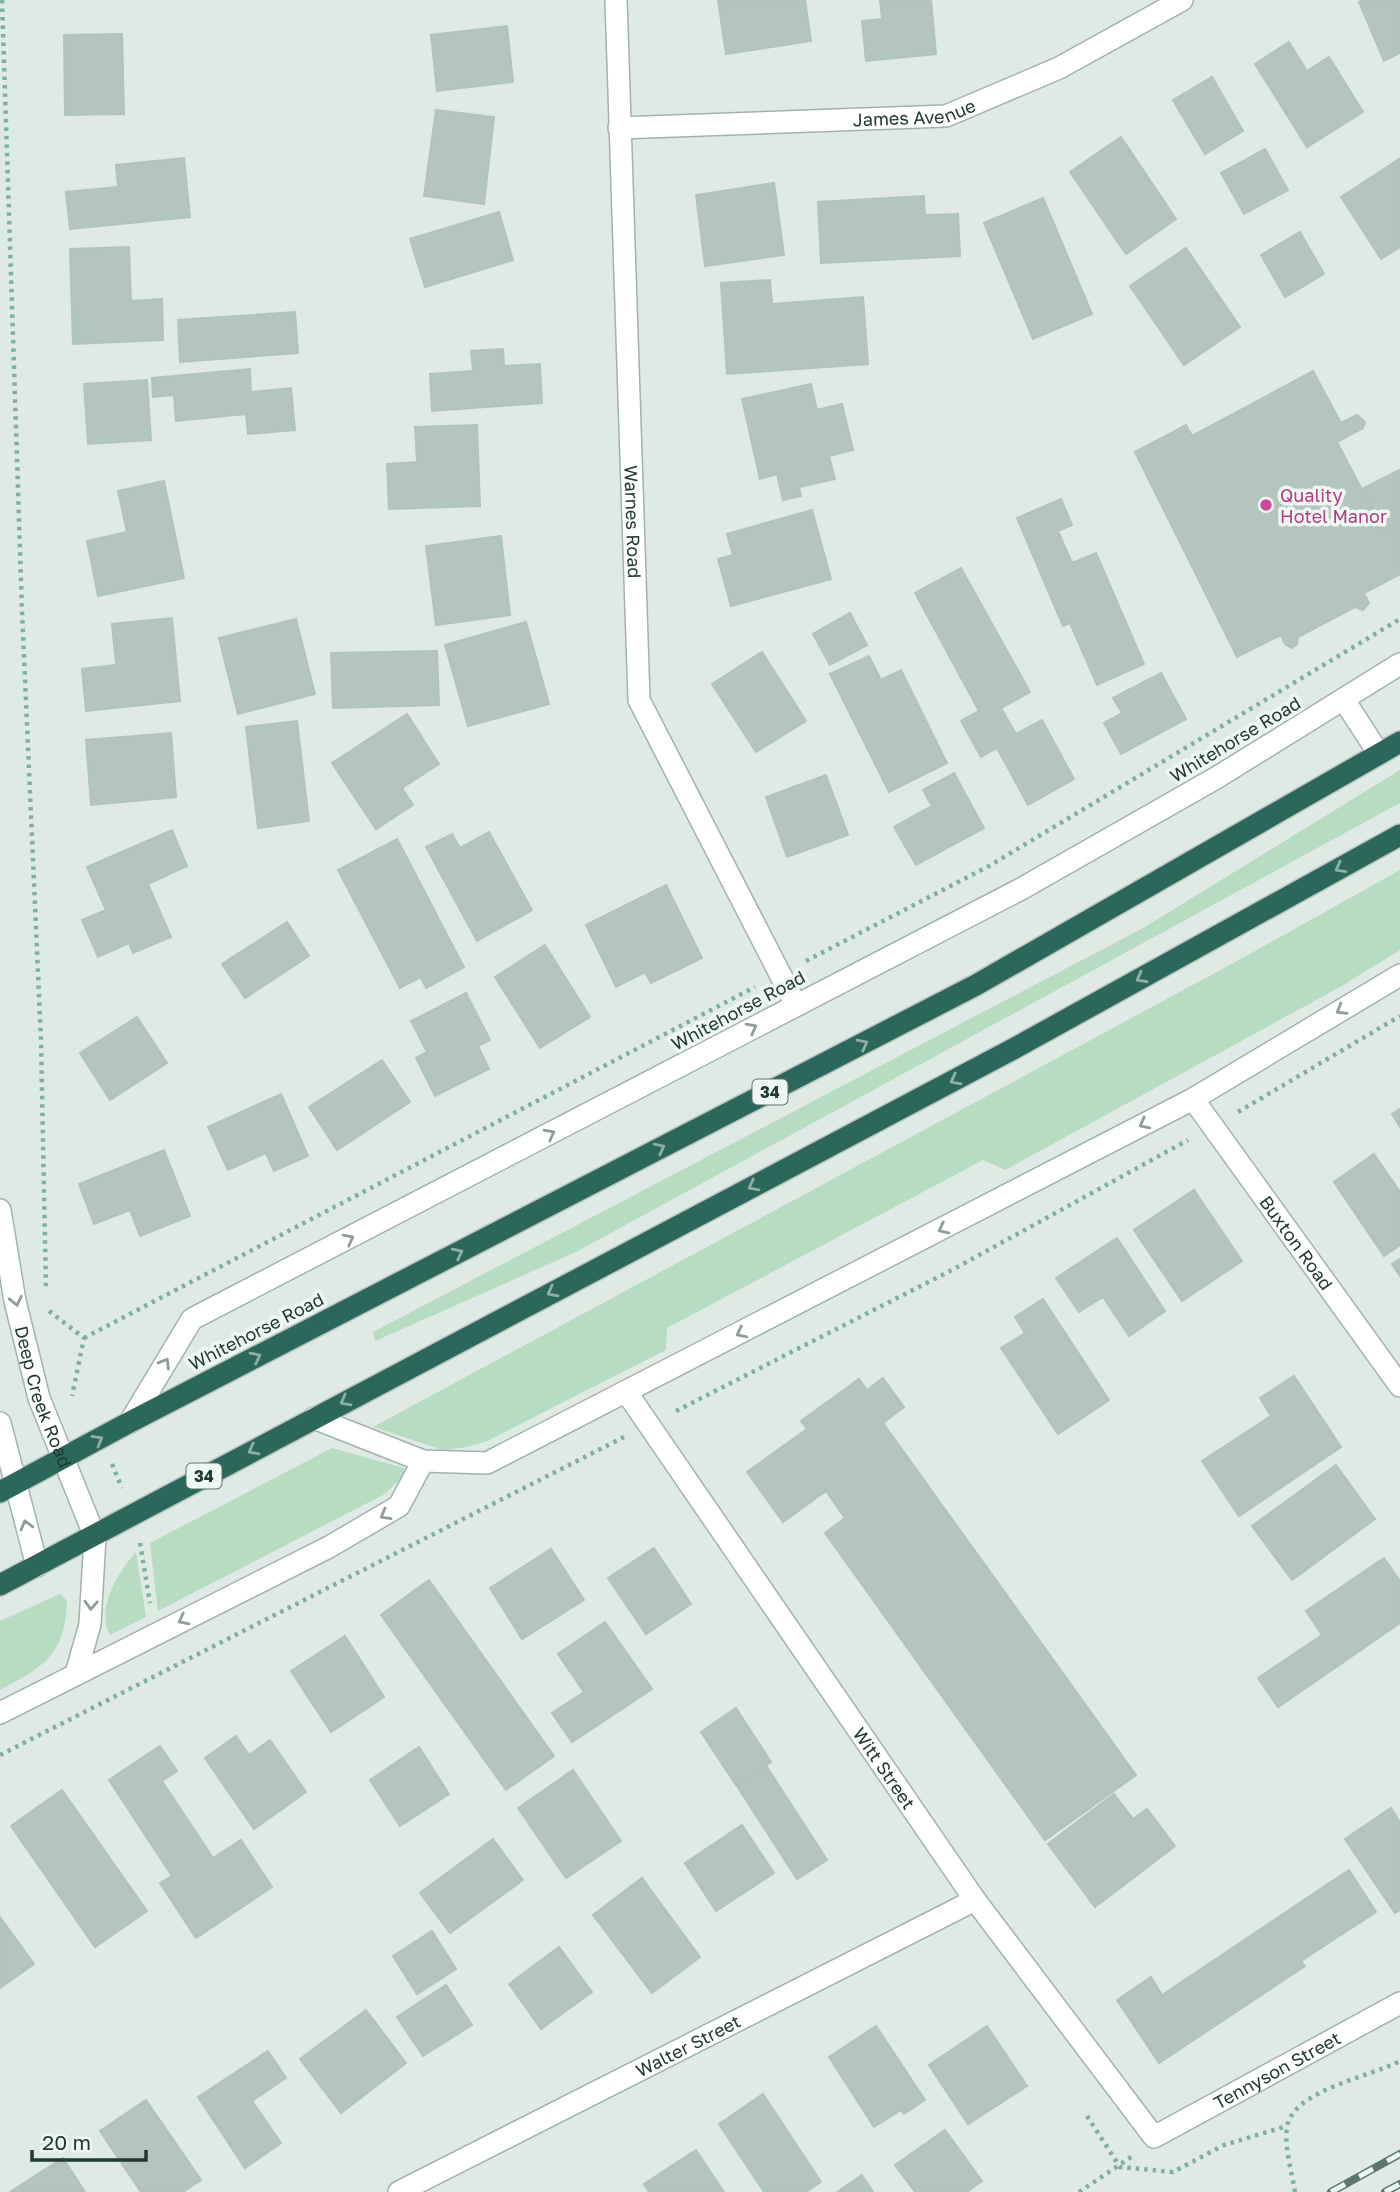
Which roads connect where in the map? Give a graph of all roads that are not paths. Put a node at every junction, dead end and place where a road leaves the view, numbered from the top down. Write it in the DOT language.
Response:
graph roads {
  1 [pos="616,0"];
  2 [pos="1182,0"];
  3 [pos="619,128"];
  4 [pos="1400,664"];
  5 [pos="1344,700"];
  6 [pos="1400,742"];
  7 [pos="1379,754"];
  8 [pos="1400,835"];
  9 [pos="1400,975"];
  10 [pos="796,1005"];
  11 [pos="1193,1099"];
  12 [pos="0,1210"];
  13 [pos="1400,1386"];
  14 [pos="626,1393"];
  15 [pos="314,1418"];
  16 [pos="130,1422"];
  17 [pos="0,1423"];
  18 [pos="66,1458"];
  19 [pos="423,1461"];
  20 [pos="8,1488"];
  21 [pos="95,1537"];
  22 [pos="37,1566"];
  23 [pos="0,1585"];
  24 [pos="76,1674"];
  25 [pos="0,1713"];
  26 [pos="975,1900"];
  27 [pos="1400,2003"];
  28 [pos="1154,2137"];
  29 [pos="399,2192"];
  1 -- 3 [label="street, Warnes Road"];
  2 -- 3 [label="street, James Avenue"];
  3 -- 10 [label="street, Warnes Road"];
  4 -- 5 [label="street, Whitehorse Road"];
  5 -- 7 [label="street"];
  5 -- 10 [label="street, Whitehorse Road"];
  6 -- 7 [label="highway, Whitehorse Road / 34"];
  16 -- 7 [label="highway, Whitehorse Road / 34, one-way"];
  8 -- 15 [label="highway, 34, one-way"];
  9 -- 11 [label="street, one-way"];
  16 -- 10 [label="street, Whitehorse Road, one-way"];
  11 -- 13 [label="street, Buxton Road"];
  11 -- 14 [label="street, one-way"];
  12 -- 18 [label="street, Deep Creek Road, one-way"];
  14 -- 19 [label="street"];
  14 -- 26 [label="street, Witt Street"];
  15 -- 19 [label="street"];
  15 -- 21 [label="highway, 34, one-way"];
  18 -- 16 [label="highway, Whitehorse Road / 34, one-way"];
  17 -- 20 [label="street"];
  18 -- 20 [label="highway, Whitehorse Road / 34"];
  18 -- 21 [label="street, Deep Creek Road"];
  19 -- 24 [label="street, one-way"];
  22 -- 20 [label="street, one-way"];
  21 -- 22 [label="highway, 34"];
  21 -- 24 [label="street, one-way"];
  22 -- 23 [label="highway, 34"];
  24 -- 25 [label="street"];
  26 -- 28 [label="street, Witt Street"];
  26 -- 29 [label="street, Walter Street"];
  27 -- 28 [label="street, Tennyson Street"];
}
